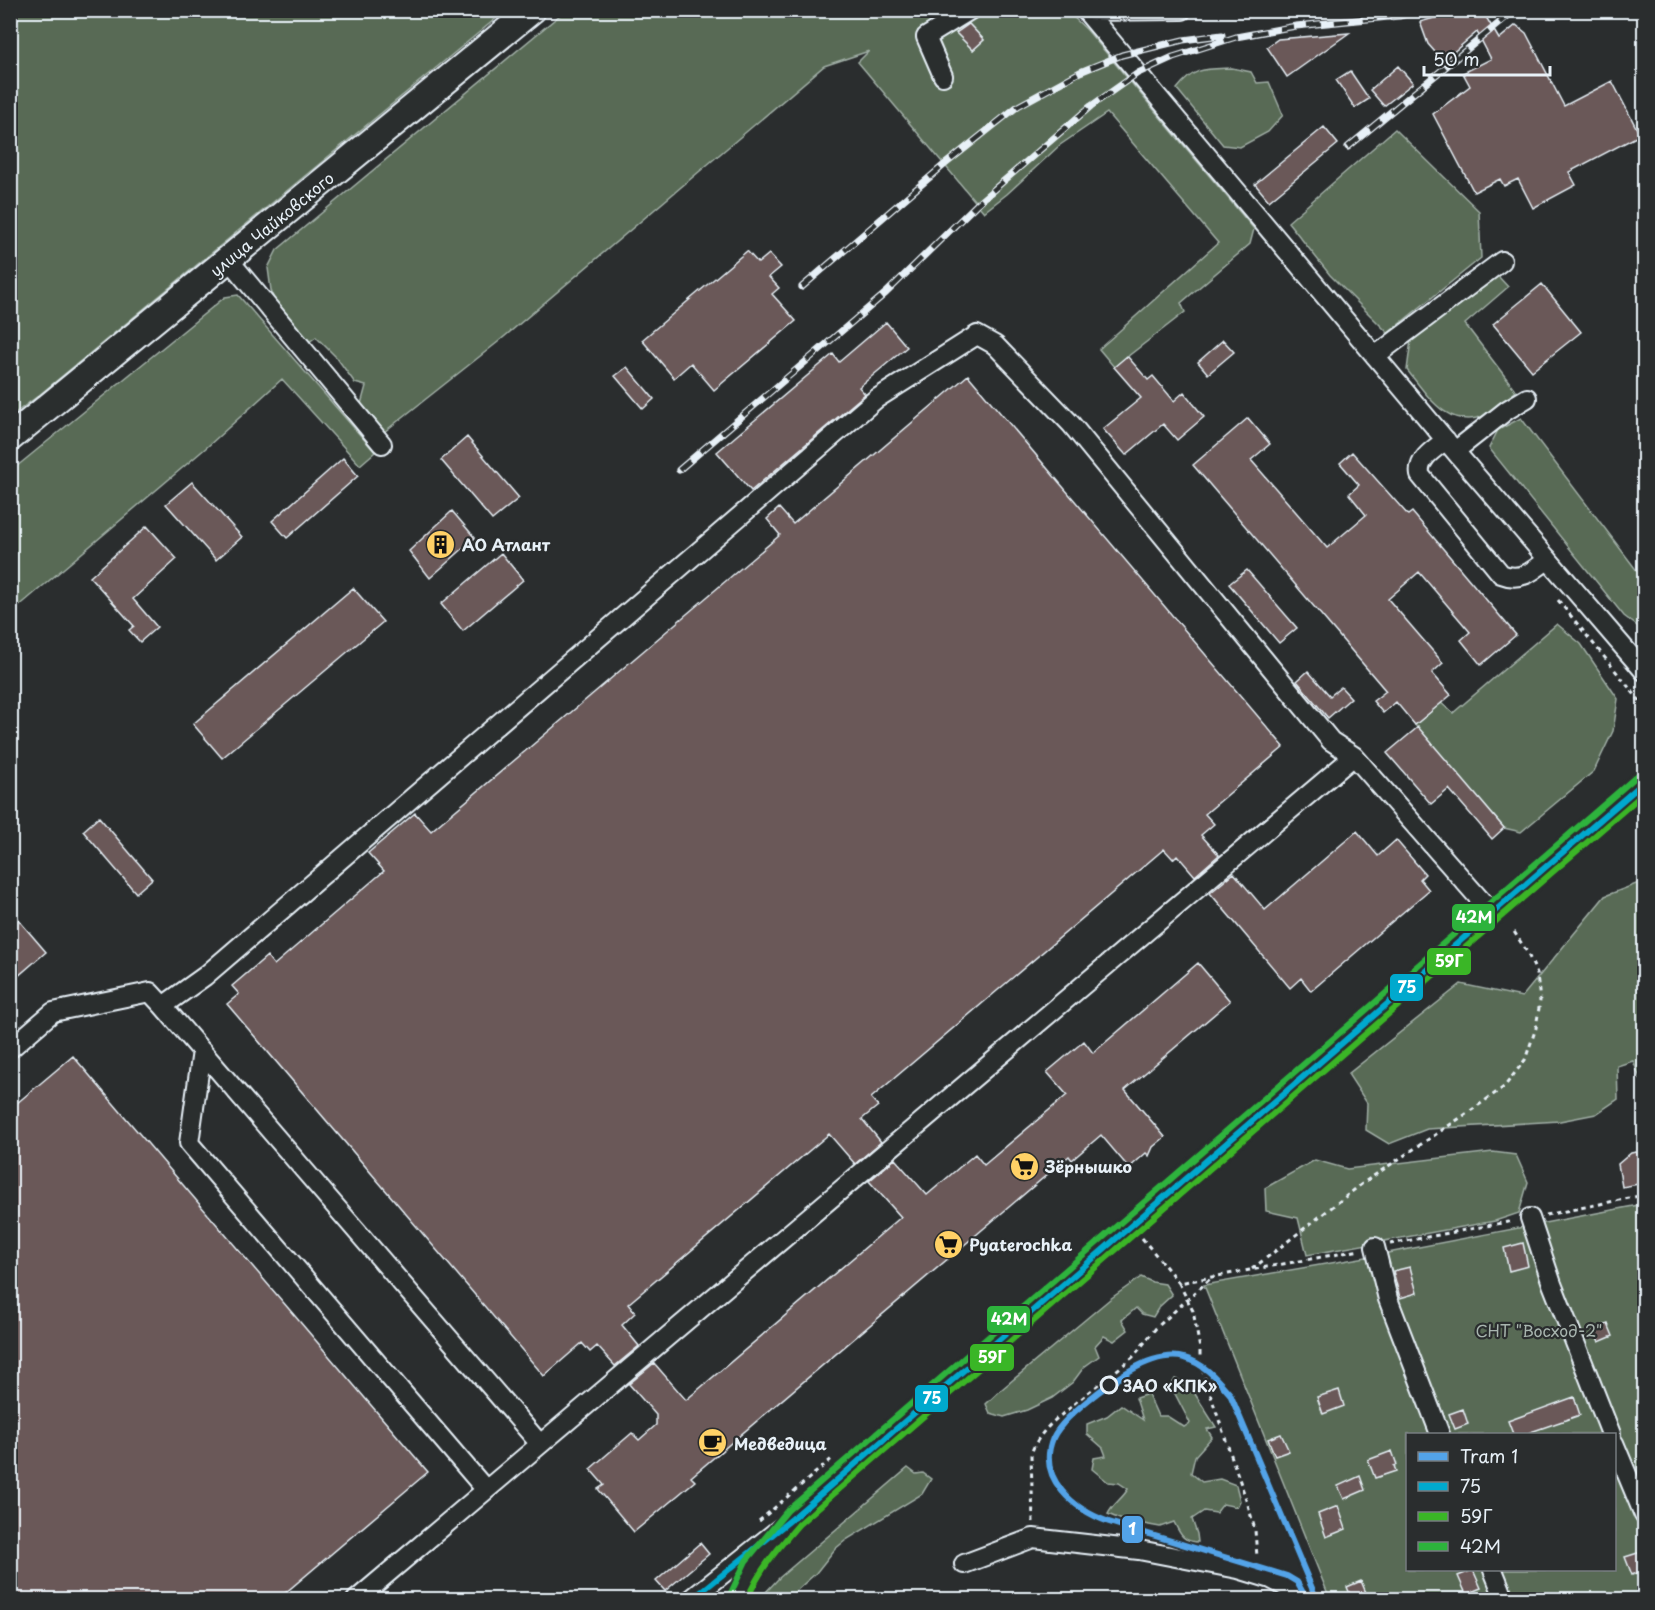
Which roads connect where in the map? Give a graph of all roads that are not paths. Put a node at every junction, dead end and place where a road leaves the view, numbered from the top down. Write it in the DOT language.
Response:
graph roads {
  1 [pos="532,10"];
  2 [pos="970,10"];
  3 [pos="1182,10"];
  4 [pos="1085,11"];
  5 [pos="943,76"];
  6 [pos="229,260"];
  7 [pos="1502,261"];
  8 [pos="1375,356"];
  9 [pos="1527,398"];
  10 [pos="12,436"];
  11 [pos="382,444"];
  12 [pos="1450,445"];
  13 [pos="1548,559"];
  14 [pos="1644,668"];
  15 [pos="1354,756"];
  16 [pos="1644,782"];
  17 [pos="1492,913"];
  18 [pos="163,1006"];
  19 [pos="10,1049"];
  20 [pos="202,1051"];
  21 [pos="1530,1218"];
  22 [pos="1375,1247"];
  23 [pos="1440,1433"];
  24 [pos="1611,1433"];
  25 [pos="540,1444"];
  26 [pos="1616,1448"];
  27 [pos="486,1490"];
  28 [pos="1644,1515"];
  29 [pos="793,1518"];
  30 [pos="964,1564"];
  31 [pos="1494,1571"];
  32 [pos="356,1599"];
  33 [pos="690,1599"];
  34 [pos="736,1599"];
  35 [pos="1296,1599"];
  36 [pos="1505,1599"];
  1 -- 6 [label="highway, улица Чайковского"];
  2 -- 5 [label="street"];
  3 -- 4 [label="street"];
  4 -- 8 [label="street"];
  6 -- 10 [label="highway, улица Чайковского"];
  6 -- 11 [label="street"];
  7 -- 8 [label="street"];
  8 -- 12 [label="street"];
  9 -- 12 [label="street"];
  12 -- 13 [label="street"];
  12 -- 13 [label="street"];
  13 -- 14 [label="street"];
  15 -- 17 [label="street"];
  15 -- 18 [label="street"];
  15 -- 25 [label="street"];
  16 -- 17 [label="street"];
  17 -- 29 [label="street"];
  18 -- 19 [label="street"];
  18 -- 20 [label="street"];
  20 -- 25 [label="street"];
  20 -- 27 [label="street"];
  21 -- 24 [label="street"];
  22 -- 23 [label="street"];
  25 -- 27 [label="street"];
  26 -- 28 [label="street"];
  27 -- 32 [label="street"];
  29 -- 33 [label="street"];
  29 -- 34 [label="street"];
  30 -- 35 [label="street"];
  31 -- 36 [label="street"];
}
